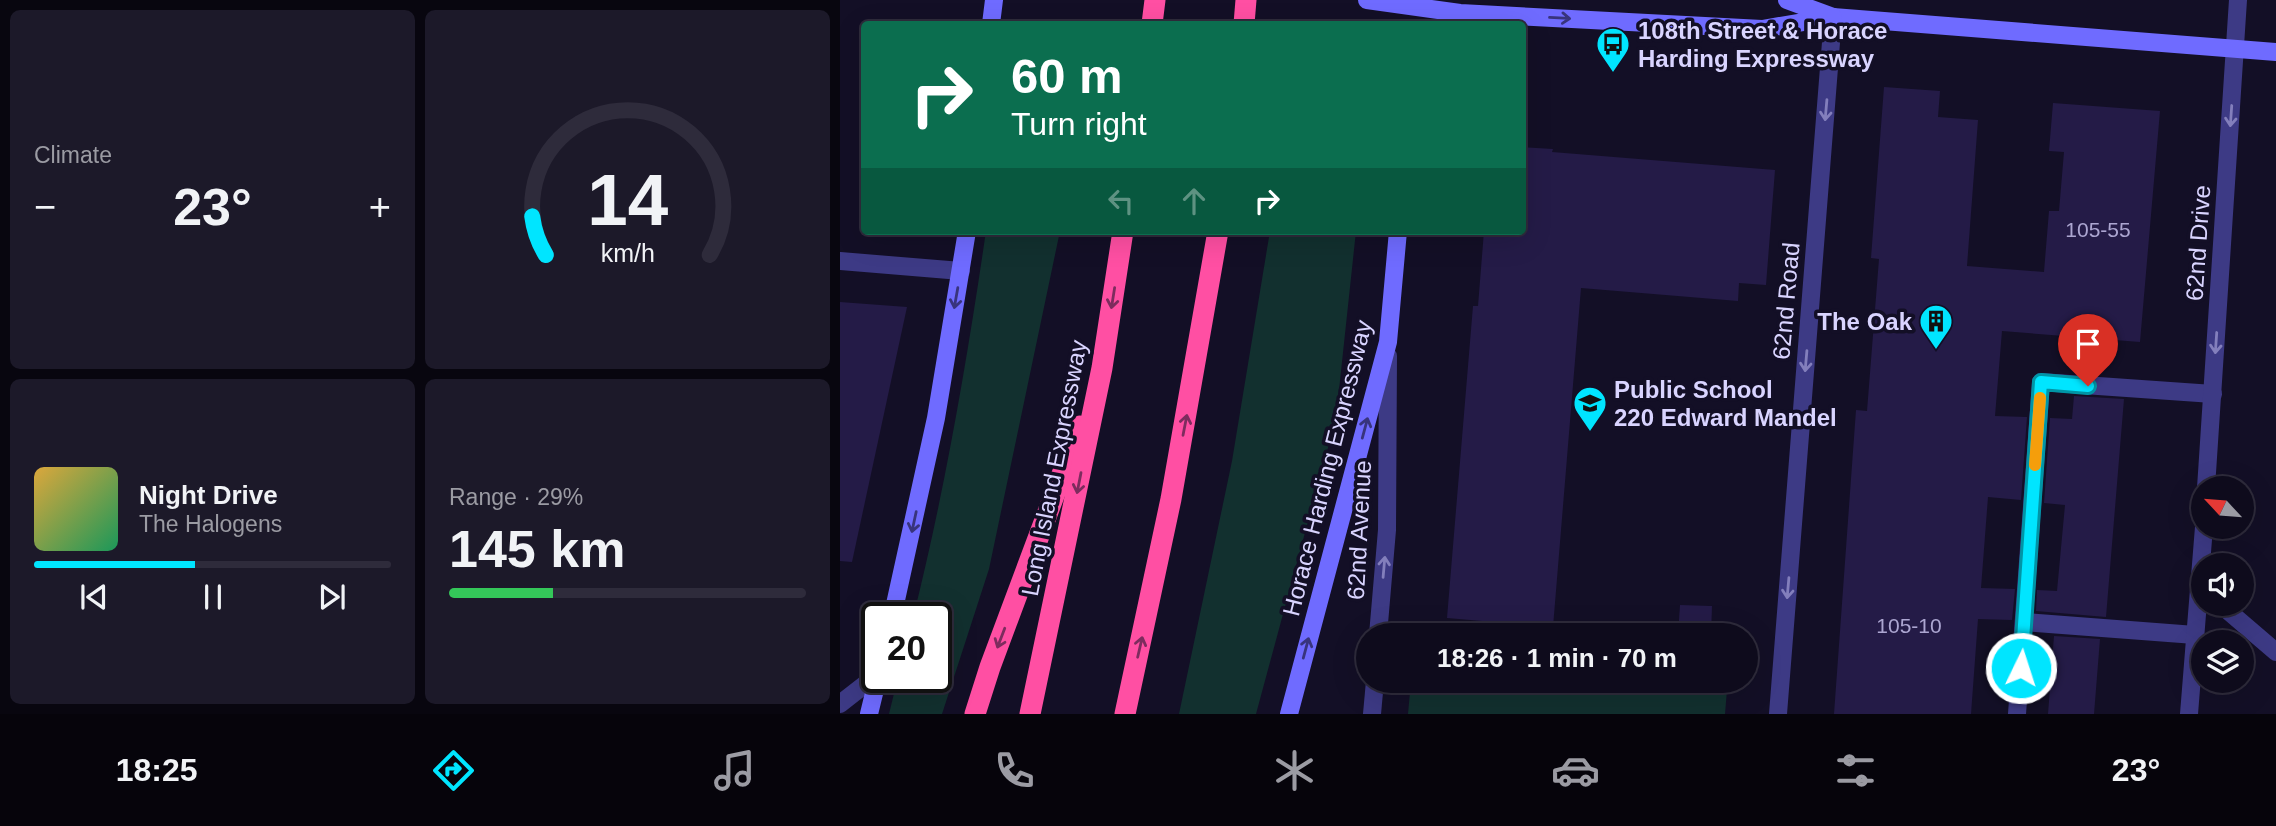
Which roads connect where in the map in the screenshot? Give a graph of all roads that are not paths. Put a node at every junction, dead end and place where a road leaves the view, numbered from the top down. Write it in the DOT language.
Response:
graph roads {
  1 [pos="994,0"];
  2 [pos="1156,0"];
  3 [pos="1246,0"];
  4 [pos="1367,0"];
  5 [pos="1787,0"];
  6 [pos="2238,0"];
  7 [pos="1418,11"];
  8 [pos="1833,17"];
  9 [pos="991,21"];
  10 [pos="1152,21"];
  11 [pos="1244,21"];
  12 [pos="2235,48"];
  13 [pos="2276,52"];
  14 [pos="966,235"];
  15 [pos="1122,235"];
  16 [pos="1217,235"];
  17 [pos="1398,235"];
  18 [pos="840,261"];
  19 [pos="961,271"];
  20 [pos="1388,342"];
  21 [pos="1102,368"];
  22 [pos="2213,394"];
  23 [pos="2207,476"];
  24 [pos="896,602"];
  25 [pos="2234,616"];
  26 [pos="2024,622"];
  27 [pos="1379,623"];
  28 [pos="2191,635"];
  29 [pos="2276,652"];
  30 [pos="861,689"];
  31 [pos="2191,691"];
  32 [pos="874,693"];
  33 [pos="1373,693"];
  34 [pos="840,704"];
  35 [pos="869,714"];
  36 [pos="975,714"];
  37 [pos="1030,714"];
  38 [pos="1125,714"];
  39 [pos="1289,714"];
  40 [pos="1372,714"];
  41 [pos="1778,714"];
  42 [pos="2017,714"];
  43 [pos="2189,714"];
  1 -- 9 [label="main road"];
  2 -- 10 [label="highway"];
  3 -- 11 [label="highway"];
  4 -- 7 [label="main road"];
  5 -- 8 [label="main road"];
  6 -- 12 [label="street, 62nd Drive"];
  7 -- 8 [label="main road, one-way"];
  8 -- 12 [label="main road"];
  8 -- 41 [label="street, 62nd Road, one-way"];
  12 -- 13 [label="main road"];
  12 -- 22 [label="street, 62nd Drive, one-way"];
  14 -- 19 [label="main road"];
  15 -- 21 [label="highway, Long Island Expressway, one-way"];
  38 -- 16 [label="highway, one-way"];
  17 -- 20 [label="main road, Horace Harding Expressway"];
  18 -- 19 [label="street"];
  19 -- 24 [label="main road, one-way"];
  27 -- 20 [label="street, 62nd Avenue, one-way"];
  39 -- 20 [label="main road, Horace Harding Expressway, one-way"];
  21 -- 36 [label="highway, one-way"];
  21 -- 37 [label="highway, Long Island Expressway, one-way"];
  22 -- 23 [label="street, 62nd Drive"];
  22 -- 26 [label="street"];
  25 -- 29 [label="street"];
  26 -- 28 [label="street"];
  26 -- 42 [label="street"];
  30 -- 34 [label="street"];
  31 -- 43 [label="street"];
  32 -- 35 [label="main road"];
  33 -- 40 [label="street"];
}
